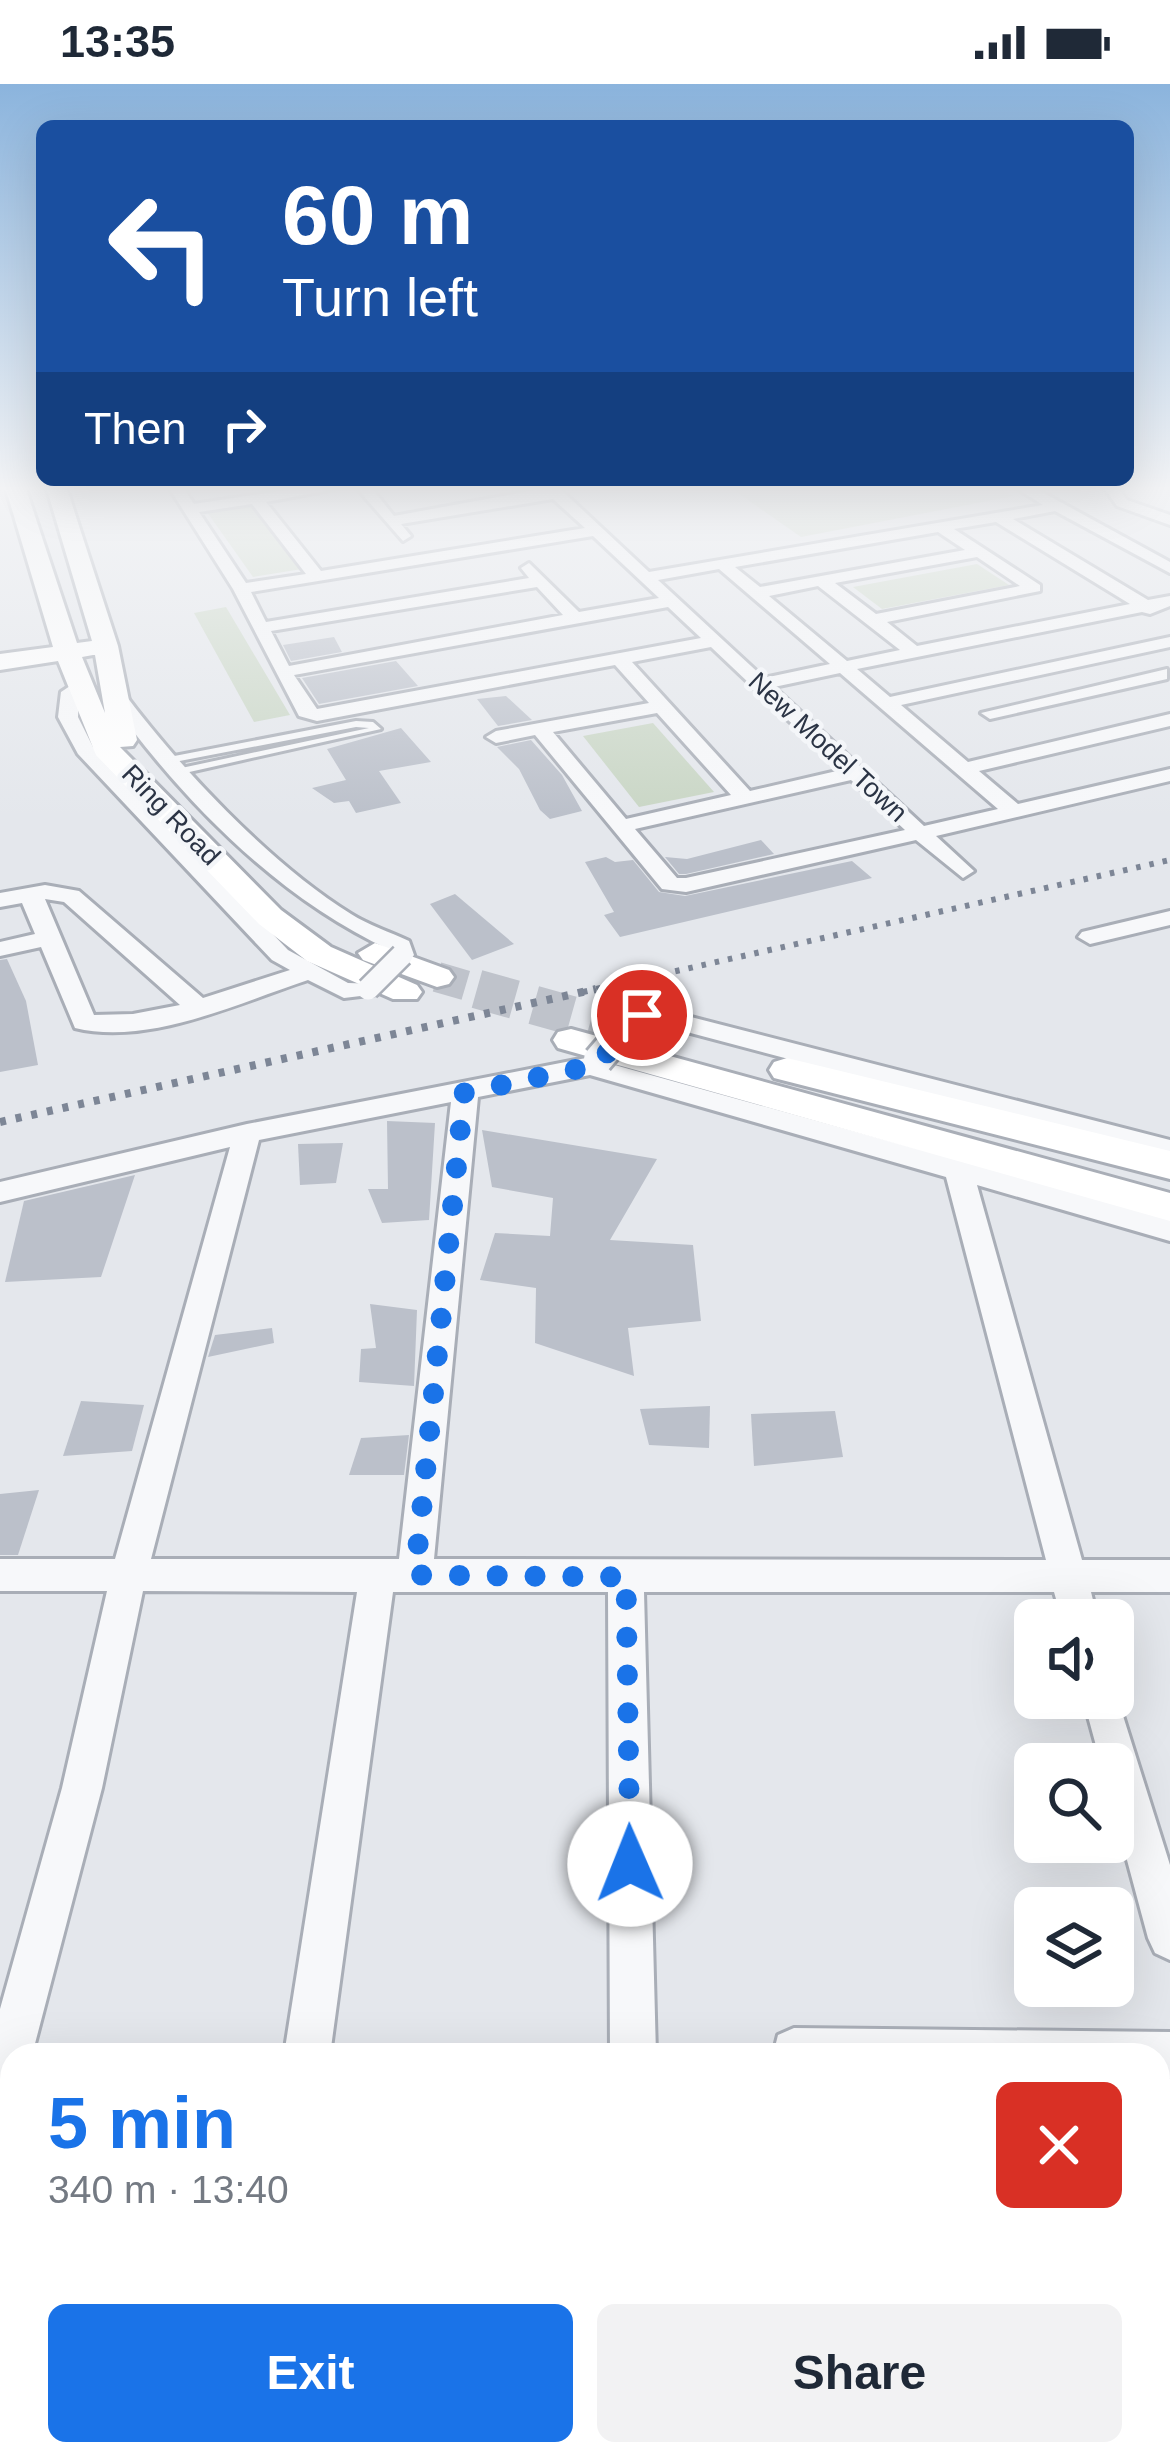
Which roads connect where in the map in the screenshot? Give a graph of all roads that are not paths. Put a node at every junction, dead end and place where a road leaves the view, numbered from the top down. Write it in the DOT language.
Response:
graph roads {
  1 [pos="50,597"];
  2 [pos="91,597"];
  3 [pos="245,597"];
  4 [pos="445,597"];
  5 [pos="556,597"];
  6 [pos="669,597"];
  7 [pos="761,597"];
  8 [pos="842,597"];
  9 [pos="988,597"];
  10 [pos="1130,597"];
  11 [pos="673,601"];
  12 [pos="1170,601"];
  13 [pos="53,605"];
  14 [pos="1145,606"];
  15 [pos="575,618"];
  16 [pos="873,620"];
  17 [pos="1170,622"];
  18 [pos="261,628"];
  19 [pos="716,641"];
  20 [pos="1170,642"];
  21 [pos="106,646"];
  22 [pos="1131,650"];
  23 [pos="68,651"];
  24 [pos="914,652"];
  25 [pos="620,659"];
  26 [pos="0,662"];
  27 [pos="843,666"];
  28 [pos="283,672"];
  29 [pos="1169,675"];
  30 [pos="762,684"];
  31 [pos="959,687"];
  32 [pos="70,689"];
  33 [pos="886,703"];
  34 [pos="662,706"];
  35 [pos="1170,721"];
  36 [pos="540,729"];
  37 [pos="1013,732"];
  38 [pos="496,737"];
  39 [pos="170,766"];
  40 [pos="964,769"];
  41 [pos="855,773"];
  42 [pos="1170,776"];
  43 [pos="745,798"];
  44 [pos="1015,812"];
  45 [pos="622,826"];
  46 [pos="920,833"];
  47 [pos="963,871"];
  48 [pos="30,894"];
  49 [pos="0,900"];
  50 [pos="1170,918"];
  51 [pos="1090,937"];
  52 [pos="47,939"];
  53 [pos="0,949"];
  54 [pos="306,973"];
  55 [pos="437,977"];
  56 [pos="405,992"];
  57 [pos="198,1007"];
  58 [pos="600,1043"];
  59 [pos="464,1093"];
  60 [pos="247,1133"];
  61 [pos="1170,1150"];
  62 [pos="1170,1165"];
  63 [pos="959,1172"];
  64 [pos="0,1192"];
  65 [pos="1170,1207"];
  66 [pos="1170,1231"];
  67 [pos="129,1573"];
  68 [pos="0,1575"];
  69 [pos="396,1576"];
  70 [pos="1068,1576"];
  71 [pos="1170,1576"];
  72 [pos="626,1577"];
  73 [pos="1074,1599"];
  74 [pos="1108,1719"];
  75 [pos="1170,1938"];
  76 [pos="13,2043"];
  77 [pos="309,2043"];
  78 [pos="633,2043"];
  1 -- 13 [label="street, Ring Road"];
  2 -- 21 [label="street, Ring Road"];
  3 -- 18 [label="street"];
  4 -- 18 [label="street"];
  5 -- 15 [label="street"];
  6 -- 11 [label="street, New Model Town"];
  7 -- 27 [label="street"];
  8 -- 16 [label="street"];
  9 -- 16 [label="street"];
  10 -- 14 [label="street"];
  11 -- 15 [label="street"];
  11 -- 19 [label="street, New Model Town"];
  12 -- 14 [label="street"];
  13 -- 23 [label="street, Ring Road"];
  13 -- 26 [label="street"];
  14 -- 17 [label="street"];
  14 -- 24 [label="street"];
  15 -- 28 [label="street"];
  16 -- 24 [label="street"];
  18 -- 28 [label="street"];
  19 -- 25 [label="street"];
  19 -- 30 [label="street, New Model Town"];
  20 -- 22 [label="street"];
  21 -- 23 [label="street"];
  21 -- 32 [label="street, Ring Road"];
  22 -- 29 [label="street"];
  22 -- 31 [label="street"];
  23 -- 26 [label="street"];
  23 -- 32 [label="street, Ring Road"];
  24 -- 27 [label="street"];
  25 -- 28 [label="street"];
  25 -- 34 [label="street"];
  26 -- 32 [label="street"];
  27 -- 30 [label="street"];
  27 -- 33 [label="street"];
  29 -- 37 [label="street"];
  30 -- 41 [label="street, New Model Town"];
  31 -- 33 [label="street"];
  31 -- 37 [label="street"];
  32 -- 39 [label="street"];
  32 -- 54 [label="street"];
  32 -- 55 [label="street, Ring Road"];
  32 -- 56 [label="street, Ring Road"];
  33 -- 40 [label="street"];
  34 -- 36 [label="street"];
  34 -- 43 [label="street"];
  35 -- 37 [label="street"];
  36 -- 38 [label="street"];
  36 -- 45 [label="street"];
  37 -- 40 [label="street"];
  39 -- 39 [label="lane"];
  39 -- 54 [label="street, bridge"];
  40 -- 44 [label="street"];
  41 -- 43 [label="street"];
  41 -- 46 [label="street, New Model Town"];
  42 -- 44 [label="street, New Model Town"];
  43 -- 45 [label="street"];
  44 -- 46 [label="street, New Model Town"];
  45 -- 46 [label="street"];
  46 -- 47 [label="street"];
  48 -- 49 [label="street"];
  48 -- 52 [label="street"];
  48 -- 57 [label="street"];
  50 -- 51 [label="street"];
  52 -- 53 [label="street"];
  52 -- 57 [label="street"];
  54 -- 57 [label="street"];
  58 -- 59 [label="street"];
  58 -- 61 [label="street"];
  58 -- 62 [label="street"];
  58 -- 63 [label="street"];
  58 -- 65 [label="street"];
  59 -- 60 [label="street"];
  59 -- 69 [label="street"];
  60 -- 64 [label="street"];
  60 -- 67 [label="street"];
  63 -- 66 [label="street"];
  63 -- 70 [label="street"];
  67 -- 68 [label="street"];
  67 -- 69 [label="street"];
  67 -- 76 [label="street"];
  69 -- 72 [label="street"];
  69 -- 77 [label="street"];
  70 -- 71 [label="street"];
  70 -- 72 [label="street"];
  70 -- 73 [label="street"];
  72 -- 78 [label="street"];
  74 -- 75 [label="street"];
}
